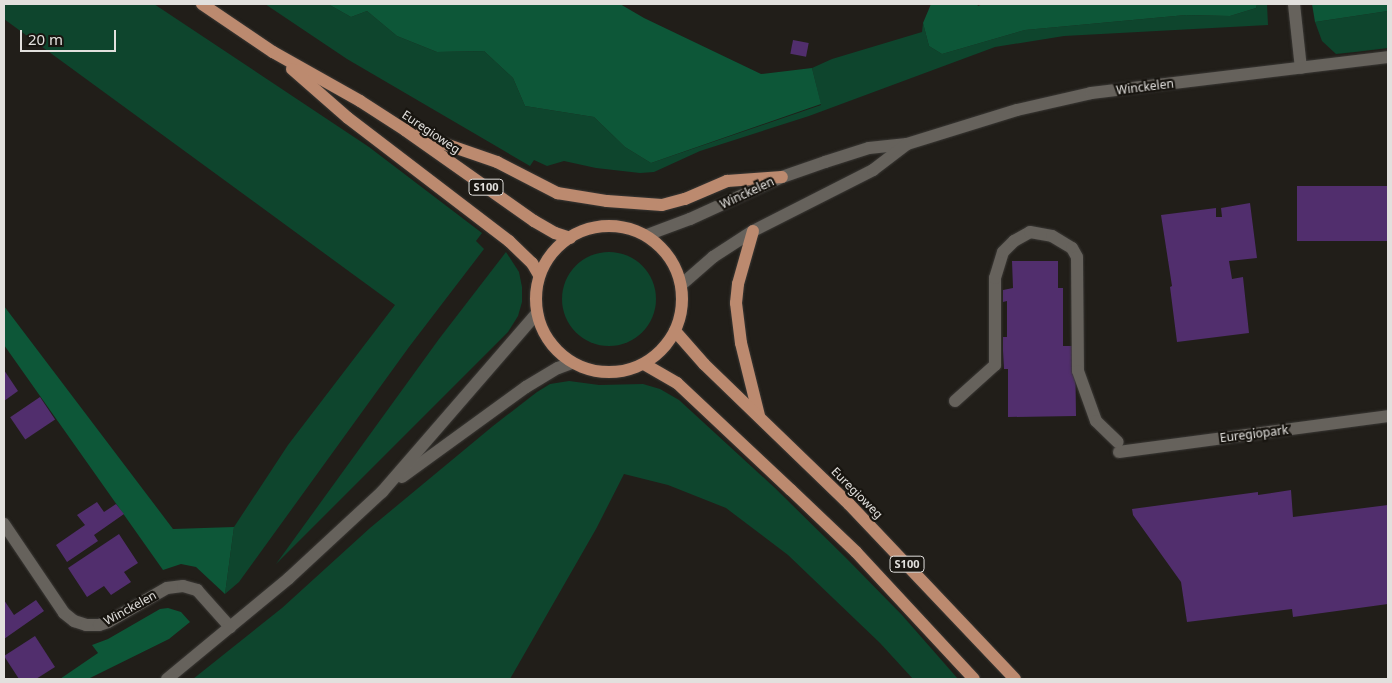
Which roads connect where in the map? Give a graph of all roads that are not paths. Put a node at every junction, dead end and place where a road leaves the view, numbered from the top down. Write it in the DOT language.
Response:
graph roads {
  1 [pos="202,4"];
  2 [pos="1294,4"];
  3 [pos="273,52"];
  4 [pos="1388,58"];
  5 [pos="1301,68"];
  6 [pos="405,130"];
  7 [pos="907,144"];
  8 [pos="782,177"];
  9 [pos="753,231"];
  10 [pos="647,235"];
  11 [pos="570,238"];
  12 [pos="539,275"];
  13 [pos="681,285"];
  14 [pos="537,313"];
  15 [pos="675,331"];
  16 [pos="572,362"];
  17 [pos="644,364"];
  18 [pos="955,401"];
  19 [pos="759,416"];
  20 [pos="1388,416"];
  21 [pos="382,492"];
  22 [pos="4,524"];
  23 [pos="230,627"];
  24 [pos="167,679"];
  25 [pos="974,679"];
  26 [pos="1015,679"];
  1 -- 3 [label="main road, Euregioweg / S100"];
  2 -- 5 [label="street"];
  3 -- 6 [label="main road, Euregioweg / S100"];
  3 -- 12 [label="main road, Euregioweg / S100"];
  4 -- 5 [label="street, Winckelen"];
  5 -- 7 [label="street, Winckelen"];
  6 -- 8 [label="main road"];
  6 -- 11 [label="main road, Euregioweg / S100"];
  7 -- 8 [label="street, Winckelen"];
  7 -- 9 [label="street, Winckelen"];
  8 -- 10 [label="street, Winckelen"];
  9 -- 13 [label="street, Winckelen"];
  9 -- 19 [label="main road"];
  10 -- 11 [label="main road"];
  10 -- 13 [label="main road"];
  11 -- 12 [label="main road"];
  12 -- 14 [label="main road"];
  13 -- 15 [label="main road"];
  14 -- 16 [label="main road"];
  14 -- 21 [label="street"];
  15 -- 17 [label="main road"];
  15 -- 19 [label="main road, Euregioweg / S100"];
  16 -- 17 [label="main road"];
  16 -- 21 [label="street"];
  17 -- 25 [label="main road, S100"];
  18 -- 20 [label="street, Euregiopark"];
  19 -- 26 [label="main road, Euregioweg / S100"];
  21 -- 23 [label="street"];
  22 -- 23 [label="street, Winckelen"];
  23 -- 24 [label="street"];
}
